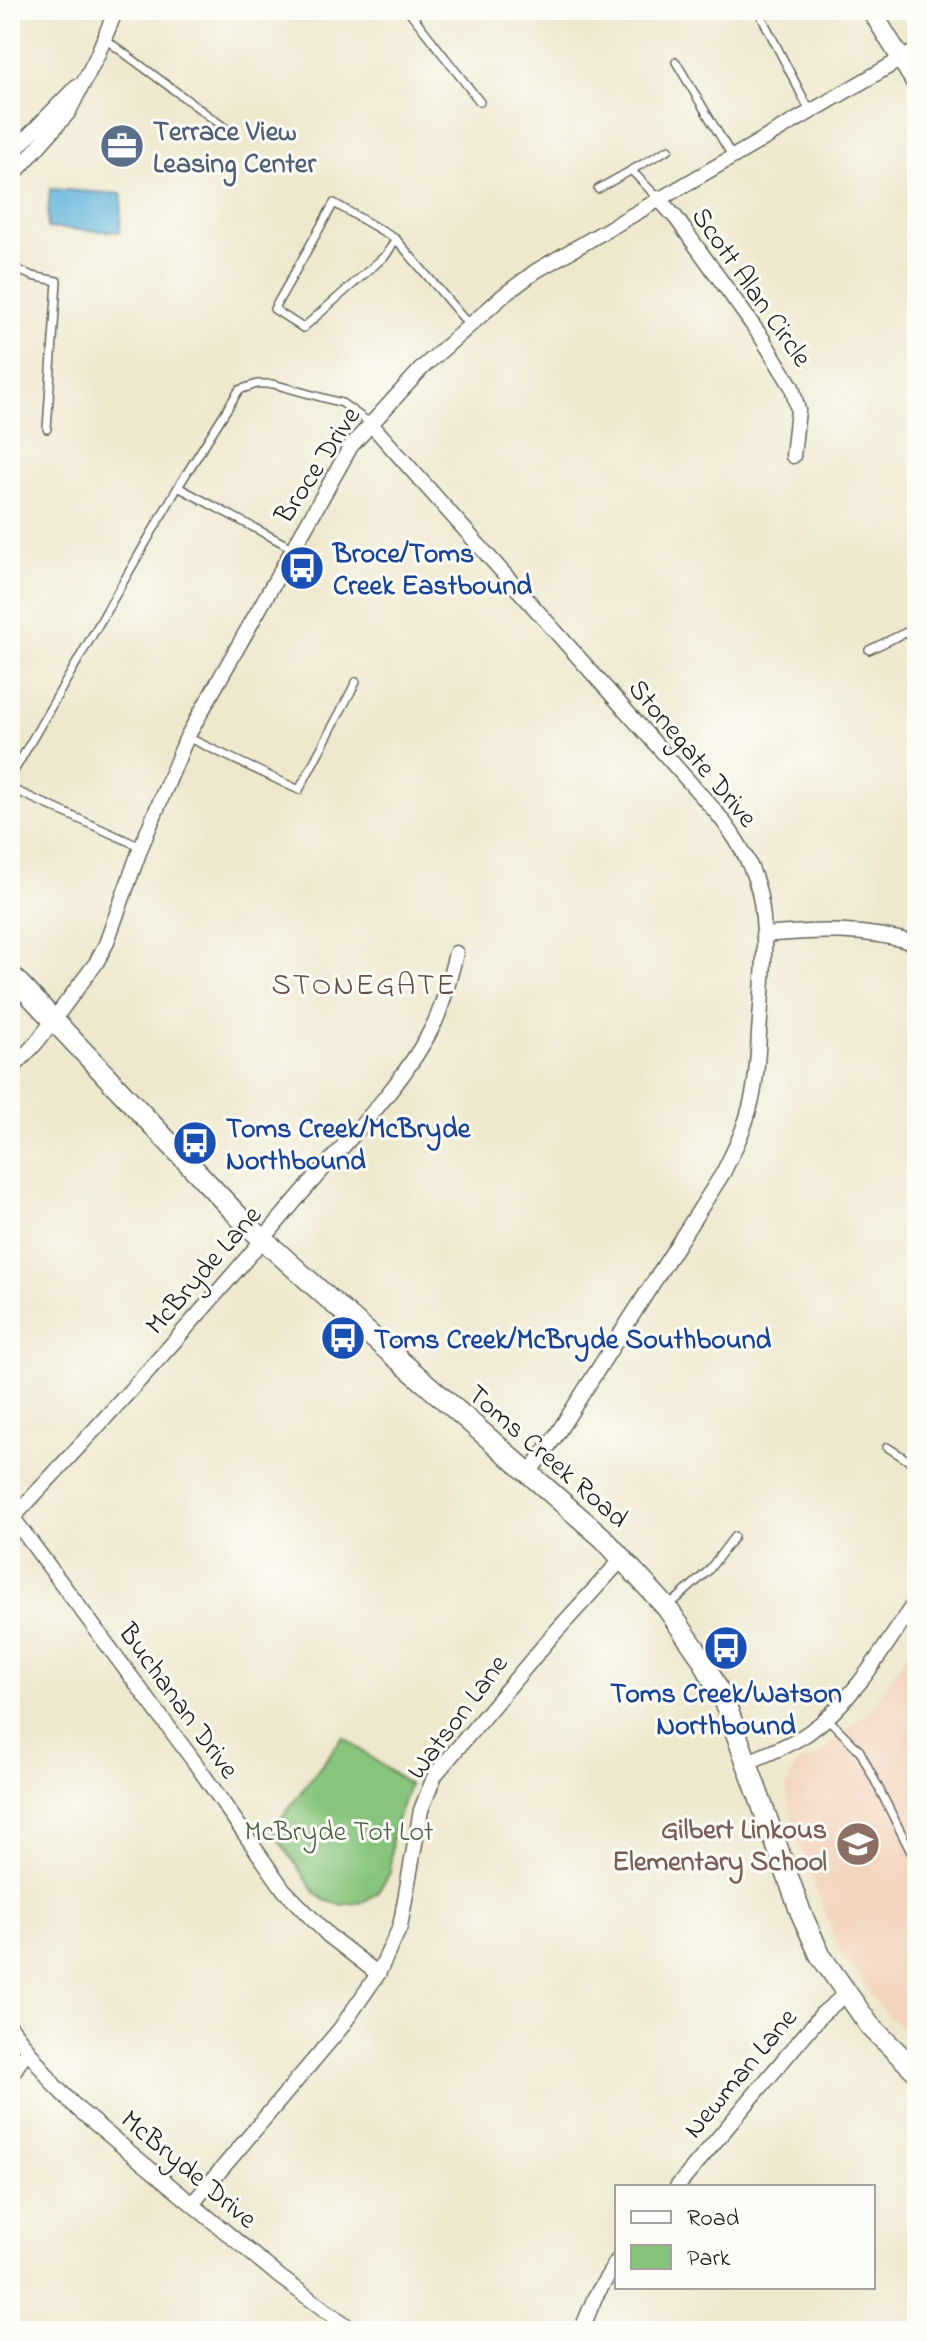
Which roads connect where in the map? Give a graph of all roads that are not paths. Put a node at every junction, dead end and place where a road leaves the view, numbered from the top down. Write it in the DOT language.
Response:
graph roads {
  1 [pos="116,10"];
  2 [pos="408,10"];
  3 [pos="871,10"];
  4 [pos="759,12"];
  5 [pos="105,39"];
  6 [pos="909,55"];
  7 [pos="676,62"];
  8 [pos="83,80"];
  9 [pos="917,85"];
  10 [pos="480,102"];
  11 [pos="810,111"];
  12 [pos="228,130"];
  13 [pos="669,149"];
  14 [pos="10,155"];
  15 [pos="732,156"];
  16 [pos="631,170"];
  17 [pos="10,179"];
  18 [pos="598,189"];
  19 [pos="658,198"];
  20 [pos="396,239"];
  21 [pos="12,265"];
  22 [pos="469,325"];
  23 [pos="370,423"];
  24 [pos="47,429"];
  25 [pos="793,456"];
  26 [pos="178,487"];
  27 [pos="292,548"];
  28 [pos="917,627"];
  29 [pos="869,650"];
  30 [pos="356,682"];
  31 [pos="187,737"];
  32 [pos="10,778"];
  33 [pos="10,788"];
  34 [pos="141,847"];
  35 [pos="763,935"];
  36 [pos="917,944"];
  37 [pos="456,953"];
  38 [pos="10,974"];
  39 [pos="53,1018"];
  40 [pos="10,1071"];
  41 [pos="263,1240"];
  42 [pos="887,1447"];
  43 [pos="917,1466"];
  44 [pos="529,1473"];
  45 [pos="11,1520"];
  46 [pos="734,1537"];
  47 [pos="623,1558"];
  48 [pos="917,1599"];
  49 [pos="667,1608"];
  50 [pos="827,1718"];
  51 [pos="746,1763"];
  52 [pos="917,1864"];
  53 [pos="378,1974"];
  54 [pos="846,1994"];
  55 [pos="10,2026"];
  56 [pos="27,2050"];
  57 [pos="917,2072"];
  58 [pos="10,2077"];
  59 [pos="679,2185"];
  60 [pos="192,2204"];
  61 [pos="615,2264"];
  62 [pos="354,2331"];
  63 [pos="581,2331"];
  1 -- 5 [label="street"];
  2 -- 10 [label="lane"];
  3 -- 6 [label="street"];
  4 -- 11 [label="lane"];
  5 -- 8 [label="street"];
  5 -- 12 [label="lane"];
  6 -- 9 [label="street"];
  6 -- 11 [label="street, Broce Drive"];
  7 -- 15 [label="lane"];
  8 -- 14 [label="street"];
  8 -- 17 [label="street"];
  11 -- 15 [label="street, Broce Drive"];
  13 -- 16 [label="lane"];
  15 -- 19 [label="street, Broce Drive"];
  16 -- 18 [label="lane"];
  16 -- 19 [label="lane"];
  19 -- 22 [label="street, Broce Drive"];
  19 -- 25 [label="street, Scott Alan Circle"];
  20 -- 20 [label="lane"];
  20 -- 22 [label="lane"];
  21 -- 24 [label="lane"];
  22 -- 23 [label="street, Broce Drive"];
  23 -- 26 [label="lane"];
  23 -- 27 [label="street, Broce Drive"];
  23 -- 35 [label="street, Stonegate Drive"];
  26 -- 27 [label="lane"];
  26 -- 32 [label="lane"];
  27 -- 31 [label="street, Broce Drive"];
  28 -- 29 [label="lane"];
  30 -- 31 [label="lane"];
  31 -- 34 [label="street, Broce Drive"];
  33 -- 34 [label="lane"];
  34 -- 39 [label="street, Broce Drive"];
  35 -- 36 [label="street"];
  35 -- 44 [label="street, Stonegate Drive"];
  37 -- 41 [label="street, McBryde Lane"];
  38 -- 39 [label="main road, Toms Creek Road"];
  39 -- 40 [label="street, Broce Drive"];
  39 -- 41 [label="main road, Toms Creek Road"];
  41 -- 44 [label="main road, Toms Creek Road"];
  41 -- 45 [label="street, McBryde Lane"];
  42 -- 43 [label="lane"];
  44 -- 47 [label="main road, Toms Creek Road"];
  45 -- 53 [label="street, Buchanan Drive"];
  46 -- 49 [label="lane"];
  47 -- 49 [label="main road, Toms Creek Road"];
  47 -- 53 [label="street, Watson Lane"];
  48 -- 50 [label="street"];
  49 -- 51 [label="main road, Toms Creek Road"];
  50 -- 51 [label="street"];
  50 -- 52 [label="lane"];
  51 -- 54 [label="main road, Toms Creek Road"];
  53 -- 60 [label="street, Watson Lane"];
  54 -- 57 [label="main road, Toms Creek Road"];
  54 -- 59 [label="street, Newman Lane"];
  55 -- 56 [label="street, McBryde Drive"];
  56 -- 58 [label="street"];
  56 -- 60 [label="street, McBryde Drive"];
  60 -- 62 [label="street, McBryde Drive"];
  61 -- 63 [label="street"];
}
